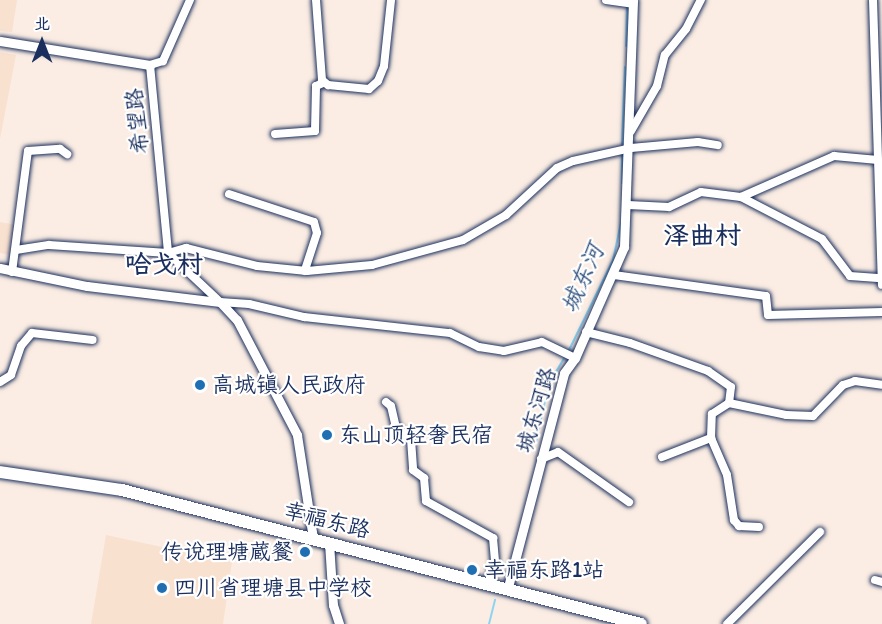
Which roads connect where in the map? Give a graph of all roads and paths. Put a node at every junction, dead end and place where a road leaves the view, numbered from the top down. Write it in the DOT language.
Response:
graph roads {
  1 [pos="190,0"];
  2 [pos="316,0"];
  3 [pos="391,0"];
  4 [pos="606,0"];
  5 [pos="701,0"];
  6 [pos="873,0"];
  7 [pos="633,2"];
  8 [pos="0,41"];
  9 [pos="150,65"];
  10 [pos="323,83"];
  11 [pos="631,131"];
  12 [pos="274,134"];
  13 [pos="718,145"];
  14 [pos="628,148"];
  15 [pos="67,154"];
  16 [pos="878,160"];
  17 [pos="229,194"];
  18 [pos="741,197"];
  19 [pos="628,206"];
  20 [pos="16,250"];
  21 [pos="168,253"];
  22 [pos="0,268"];
  23 [pos="305,271"];
  24 [pos="12,272"];
  25 [pos="614,275"];
  26 [pos="881,278"];
  27 [pos="882,285"];
  28 [pos="220,302"];
  29 [pos="882,312"];
  30 [pos="586,332"];
  31 [pos="93,340"];
  32 [pos="570,354"];
  33 [pos="0,382"];
  34 [pos="882,385"];
  35 [pos="386,402"];
  36 [pos="729,403"];
  37 [pos="711,438"];
  38 [pos="662,457"];
  39 [pos="541,459"];
  40 [pos="0,472"];
  41 [pos="629,502"];
  42 [pos="759,527"];
  43 [pos="820,532"];
  44 [pos="314,538"];
  45 [pos="329,542"];
  46 [pos="488,583"];
  47 [pos="508,587"];
  48 [pos="615,620"];
  49 [pos="339,624"];
  50 [pos="641,624"];
  51 [pos="728,624"];
  1 -- 9 [label="street"];
  2 -- 10 [label="street"];
  3 -- 10 [label="street"];
  4 -- 7 [label="street"];
  5 -- 11 [label="street"];
  6 -- 16 [label="street"];
  7 -- 11 [label="street, 城东河路"];
  8 -- 9 [label="street, 希望路"];
  9 -- 21 [label="street, 希望路"];
  10 -- 12 [label="street"];
  11 -- 14 [label="street, 城东河路"];
  13 -- 14 [label="street"];
  14 -- 19 [label="street, 城东河路"];
  14 -- 23 [label="street"];
  15 -- 20 [label="street"];
  16 -- 18 [label="street"];
  16 -- 26 [label="street"];
  17 -- 23 [label="street"];
  18 -- 19 [label="street"];
  18 -- 26 [label="street"];
  19 -- 25 [label="street, 城东河路"];
  20 -- 21 [label="street"];
  20 -- 24 [label="street"];
  21 -- 23 [label="street"];
  21 -- 28 [label="street"];
  22 -- 24 [label="street"];
  24 -- 28 [label="street"];
  25 -- 29 [label="street"];
  25 -- 30 [label="street, 城东河路"];
  26 -- 27 [label="street"];
  28 -- 32 [label="street"];
  28 -- 44 [label="street"];
  30 -- 32 [label="street, 城东河路"];
  30 -- 36 [label="street"];
  31 -- 33 [label="street"];
  32 -- 39 [label="street, 城东河路"];
  34 -- 36 [label="street"];
  35 -- 46 [label="street"];
  36 -- 37 [label="street"];
  37 -- 38 [label="street"];
  37 -- 42 [label="street"];
  39 -- 41 [label="street"];
  39 -- 47 [label="street, 城东河路"];
  40 -- 44 [label="main road, 幸福东路"];
  43 -- 51 [label="street"];
  44 -- 45 [label="main road, 幸福东路"];
  45 -- 46 [label="main road, 幸福东路"];
  45 -- 49 [label="street"];
  46 -- 47 [label="main road, 幸福东路"];
  47 -- 48 [label="main road, 幸福东路"];
  48 -- 50 [label="main road, 幸福东路"];
}
